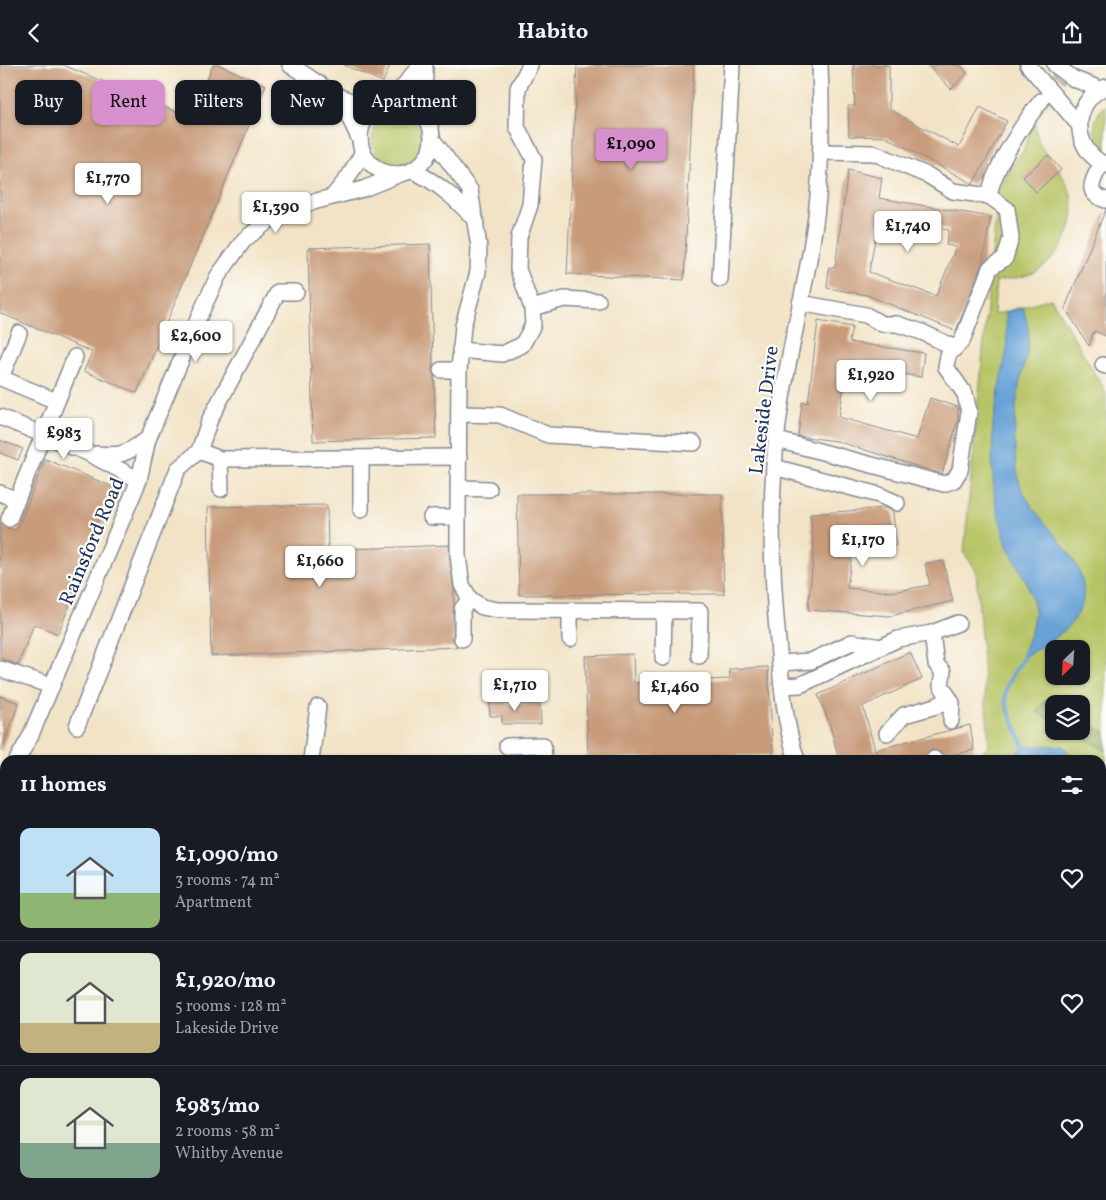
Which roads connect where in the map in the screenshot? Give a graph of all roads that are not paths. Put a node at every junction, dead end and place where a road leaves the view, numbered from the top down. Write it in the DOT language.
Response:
graph roads {
  1 [pos="290,65"];
  2 [pos="420,65"];
  3 [pos="425,65"];
  4 [pos="530,65"];
  5 [pos="732,65"];
  6 [pos="820,65"];
  7 [pos="1028,65"];
  8 [pos="1056,65"];
  9 [pos="311,80"];
  10 [pos="407,80"];
  11 [pos="425,80"];
  12 [pos="1103,88"];
  13 [pos="1038,104"];
  14 [pos="343,109"];
  15 [pos="364,125"];
  16 [pos="429,125"];
  17 [pos="1079,125"];
  18 [pos="433,140"];
  19 [pos="362,146"];
  20 [pos="822,151"];
  21 [pos="1104,164"];
  22 [pos="406,173"];
  23 [pos="334,195"];
  24 [pos="989,195"];
  25 [pos="1106,200"];
  26 [pos="476,221"];
  27 [pos="720,279"];
  28 [pos="296,292"];
  29 [pos="598,301"];
  30 [pos="800,303"];
  31 [pos="532,307"];
  32 [pos="19,333"];
  33 [pos="955,348"];
  34 [pos="460,349"];
  35 [pos="75,357"];
  36 [pos="440,370"];
  37 [pos="459,370"];
  38 [pos="56,401"];
  39 [pos="460,414"];
  40 [pos="0,417"];
  41 [pos="80,431"];
  42 [pos="42,435"];
  43 [pos="148,439"];
  44 [pos="777,440"];
  45 [pos="694,443"];
  46 [pos="80,450"];
  47 [pos="199,451"];
  48 [pos="459,457"];
  49 [pos="361,458"];
  50 [pos="220,459"];
  51 [pos="774,467"];
  52 [pos="139,481"];
  53 [pos="459,488"];
  54 [pos="221,489"];
  55 [pos="489,489"];
  56 [pos="0,493"];
  57 [pos="17,500"];
  58 [pos="897,503"];
  59 [pos="361,510"];
  60 [pos="431,517"];
  61 [pos="458,517"];
  62 [pos="9,519"];
  63 [pos="470,599"];
  64 [pos="570,611"];
  65 [pos="664,611"];
  66 [pos="958,623"];
  67 [pos="932,633"];
  68 [pos="462,639"];
  69 [pos="570,639"];
  70 [pos="881,647"];
  71 [pos="699,656"];
  72 [pos="822,657"];
  73 [pos="663,658"];
  74 [pos="780,663"];
  75 [pos="0,669"];
  76 [pos="829,671"];
  77 [pos="52,685"];
  78 [pos="782,686"];
  79 [pos="950,699"];
  80 [pos="318,707"];
  81 [pos="951,721"];
  82 [pos="77,726"];
  83 [pos="887,733"];
  84 [pos="507,746"];
  85 [pos="20,755"];
  86 [pos="312,755"];
  87 [pos="544,755"];
  88 [pos="796,755"];
  1 -- 9 [label="street"];
  2 -- 10 [label="street"];
  3 -- 11 [label="street"];
  4 -- 31 [label="street"];
  5 -- 27 [label="street"];
  6 -- 20 [label="street, Lakeside Drive"];
  7 -- 17 [label="street"];
  8 -- 12 [label="street"];
  12 -- 17 [label="street"];
  13 -- 24 [label="street"];
  14 -- 19 [label="street"];
  15 -- 19 [label="street"];
  16 -- 18 [label="street"];
  17 -- 21 [label="street"];
  18 -- 22 [label="street"];
  18 -- 26 [label="street"];
  19 -- 22 [label="street"];
  19 -- 23 [label="street"];
  20 -- 24 [label="street"];
  20 -- 30 [label="street, Lakeside Drive"];
  21 -- 25 [label="street"];
  22 -- 23 [label="street, Rainsford Road"];
  22 -- 26 [label="street"];
  23 -- 43 [label="street, Rainsford Road"];
  24 -- 33 [label="street"];
  26 -- 34 [label="street"];
  28 -- 47 [label="street"];
  29 -- 31 [label="street"];
  30 -- 33 [label="street"];
  30 -- 44 [label="street, Lakeside Drive"];
  31 -- 34 [label="street"];
  32 -- 38 [label="street"];
  33 -- 44 [label="street"];
  34 -- 37 [label="street"];
  35 -- 38 [label="street"];
  36 -- 37 [label="street"];
  37 -- 39 [label="street"];
  38 -- 42 [label="street"];
  39 -- 45 [label="street"];
  39 -- 48 [label="street"];
  40 -- 42 [label="street"];
  41 -- 46 [label="street"];
  42 -- 46 [label="street"];
  42 -- 57 [label="street"];
  43 -- 46 [label="street"];
  43 -- 52 [label="street, Rainsford Road"];
  44 -- 51 [label="street, Lakeside Drive"];
  46 -- 52 [label="street"];
  47 -- 50 [label="street"];
  47 -- 82 [label="street"];
  48 -- 49 [label="street"];
  48 -- 53 [label="street"];
  49 -- 50 [label="street"];
  49 -- 59 [label="street"];
  50 -- 54 [label="street"];
  51 -- 58 [label="street"];
  51 -- 74 [label="street, Lakeside Drive"];
  52 -- 77 [label="street, Rainsford Road"];
  53 -- 55 [label="street"];
  53 -- 61 [label="street"];
  56 -- 57 [label="street"];
  57 -- 62 [label="street"];
  60 -- 61 [label="street"];
  61 -- 63 [label="street"];
  63 -- 64 [label="street"];
  63 -- 68 [label="street"];
  64 -- 65 [label="street"];
  64 -- 69 [label="street"];
  65 -- 71 [label="street"];
  65 -- 73 [label="street"];
  66 -- 67 [label="street"];
  67 -- 70 [label="street"];
  67 -- 79 [label="street"];
  70 -- 72 [label="street"];
  70 -- 76 [label="street"];
  72 -- 74 [label="street"];
  72 -- 76 [label="street"];
  74 -- 78 [label="street, Lakeside Drive"];
  75 -- 77 [label="street"];
  76 -- 78 [label="street"];
  77 -- 85 [label="street, Rainsford Road"];
  78 -- 88 [label="street, Lakeside Drive"];
  79 -- 81 [label="street"];
  79 -- 83 [label="street"];
  80 -- 86 [label="street"];
  84 -- 87 [label="street"];
}
